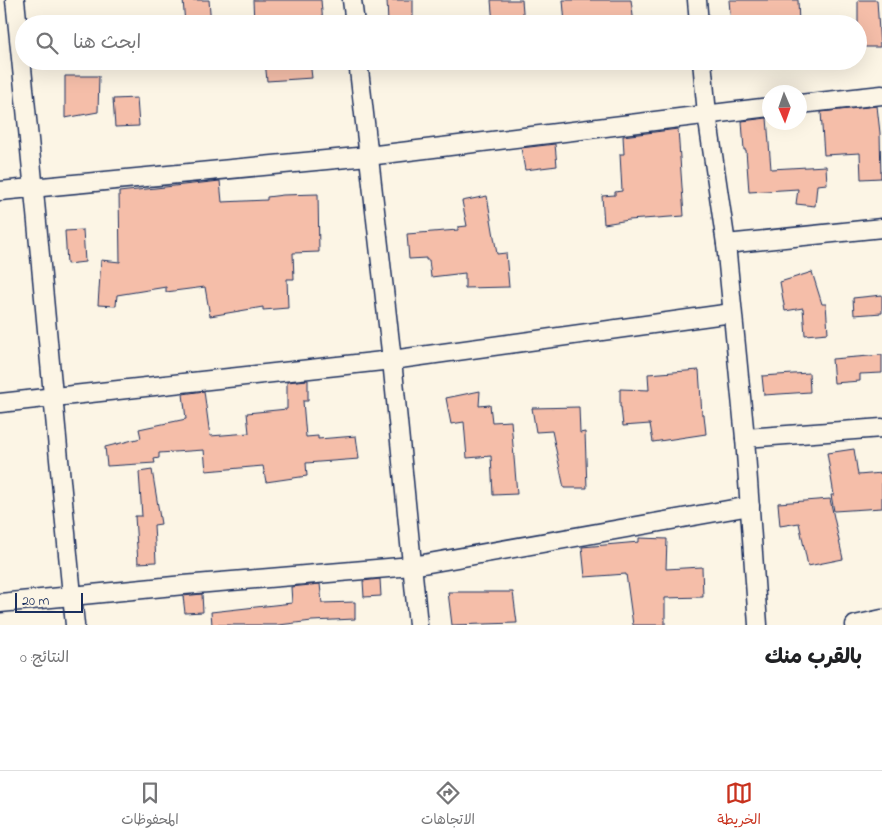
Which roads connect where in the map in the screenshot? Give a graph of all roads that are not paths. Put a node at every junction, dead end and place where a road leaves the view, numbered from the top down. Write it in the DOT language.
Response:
graph roads {
  1 [pos="15,0"];
  2 [pos="352,0"];
  3 [pos="697,0"];
  4 [pos="17,15"];
  5 [pos="354,15"];
  6 [pos="698,15"];
  7 [pos="22,70"];
  8 [pos="359,70"];
  9 [pos="703,70"];
  10 [pos="882,94"];
  11 [pos="807,103"];
  12 [pos="762,108"];
  13 [pos="707,114"];
  14 [pos="368,156"];
  15 [pos="35,188"];
  16 [pos="0,191"];
  17 [pos="882,228"];
  18 [pos="726,244"];
  19 [pos="732,314"];
  20 [pos="392,360"];
  21 [pos="53,397"];
  22 [pos="0,403"];
  23 [pos="882,428"];
  24 [pos="745,438"];
  25 [pos="750,506"];
  26 [pos="412,566"];
  27 [pos="72,596"];
  28 [pos="0,603"];
  29 [pos="882,619"];
  30 [pos="75,625"];
  31 [pos="418,625"];
  32 [pos="758,625"];
  33 [pos="855,625"];
  1 -- 4 [label="street"];
  2 -- 5 [label="street"];
  3 -- 6 [label="street"];
  7 -- 15 [label="street"];
  8 -- 14 [label="street"];
  9 -- 13 [label="street"];
  10 -- 11 [label="street"];
  12 -- 13 [label="street"];
  13 -- 14 [label="street"];
  13 -- 18 [label="street"];
  14 -- 15 [label="street"];
  14 -- 20 [label="street"];
  15 -- 16 [label="street"];
  15 -- 21 [label="street"];
  17 -- 18 [label="street"];
  18 -- 19 [label="street"];
  19 -- 20 [label="street"];
  19 -- 24 [label="street"];
  20 -- 21 [label="street"];
  20 -- 26 [label="street"];
  21 -- 22 [label="street"];
  21 -- 27 [label="street"];
  23 -- 24 [label="street"];
  24 -- 25 [label="street"];
  25 -- 26 [label="street"];
  25 -- 32 [label="street"];
  26 -- 27 [label="street"];
  26 -- 31 [label="street"];
  27 -- 28 [label="street"];
  27 -- 30 [label="street"];
  29 -- 33 [label="street"];
}
